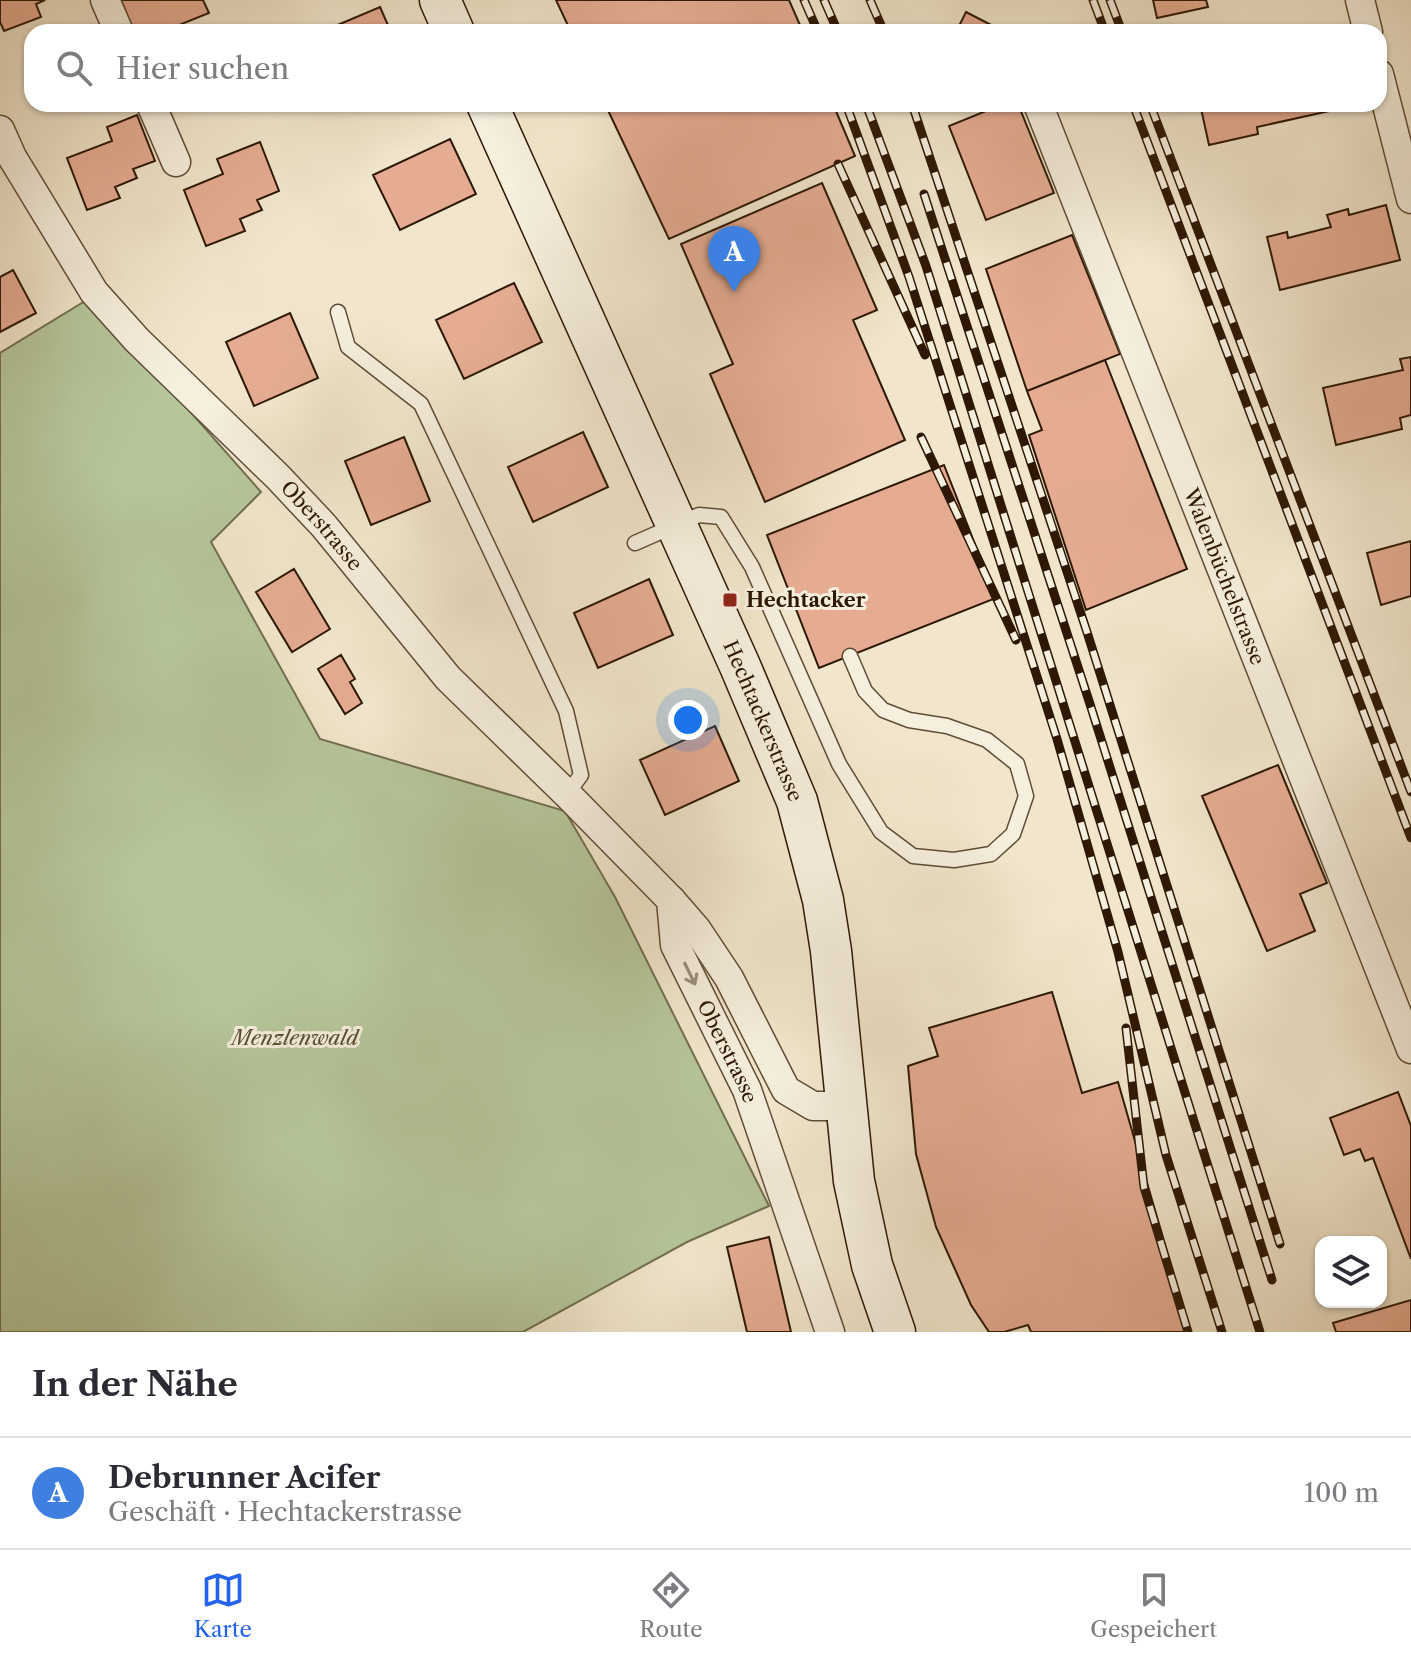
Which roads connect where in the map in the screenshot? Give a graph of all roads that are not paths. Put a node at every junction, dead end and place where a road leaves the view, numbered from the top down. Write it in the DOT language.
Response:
graph roads {
  1 [pos="105,0"];
  2 [pos="440,0"];
  3 [pos="1360,0"];
  4 [pos="116,24"];
  5 [pos="450,24"];
  6 [pos="1366,24"];
  7 [pos="1387,105"];
  8 [pos="154,112"];
  9 [pos="491,112"];
  10 [pos="1041,112"];
  11 [pos="0,130"];
  12 [pos="176,162"];
  13 [pos="1411,199"];
  14 [pos="338,312"];
  15 [pos="677,525"];
  16 [pos="635,543"];
  17 [pos="850,656"];
  18 [pos="567,794"];
  19 [pos="671,900"];
  20 [pos="1411,1049"];
  21 [pos="846,1106"];
  22 [pos="794,1162"];
  23 [pos="784,1203"];
  24 [pos="830,1332"];
  25 [pos="895,1332"];
  1 -- 4 [label="street"];
  2 -- 5 [label="street"];
  3 -- 6 [label="street"];
  7 -- 13 [label="street"];
  8 -- 12 [label="street"];
  9 -- 15 [label="street, Hechtackerstrasse"];
  10 -- 20 [label="street, Walenbüchelstrasse"];
  11 -- 18 [label="street, Oberstrasse"];
  14 -- 18 [label="lane"];
  15 -- 16 [label="lane"];
  15 -- 17 [label="lane"];
  15 -- 21 [label="street, Hechtackerstrasse"];
  18 -- 19 [label="street, Oberstrasse"];
  19 -- 21 [label="street, Oberstrasse"];
  19 -- 23 [label="street, Oberstrasse, one-way"];
  21 -- 25 [label="street, Hechtackerstrasse"];
  22 -- 23 [label="street"];
  23 -- 24 [label="street, Oberstrasse"];
}
